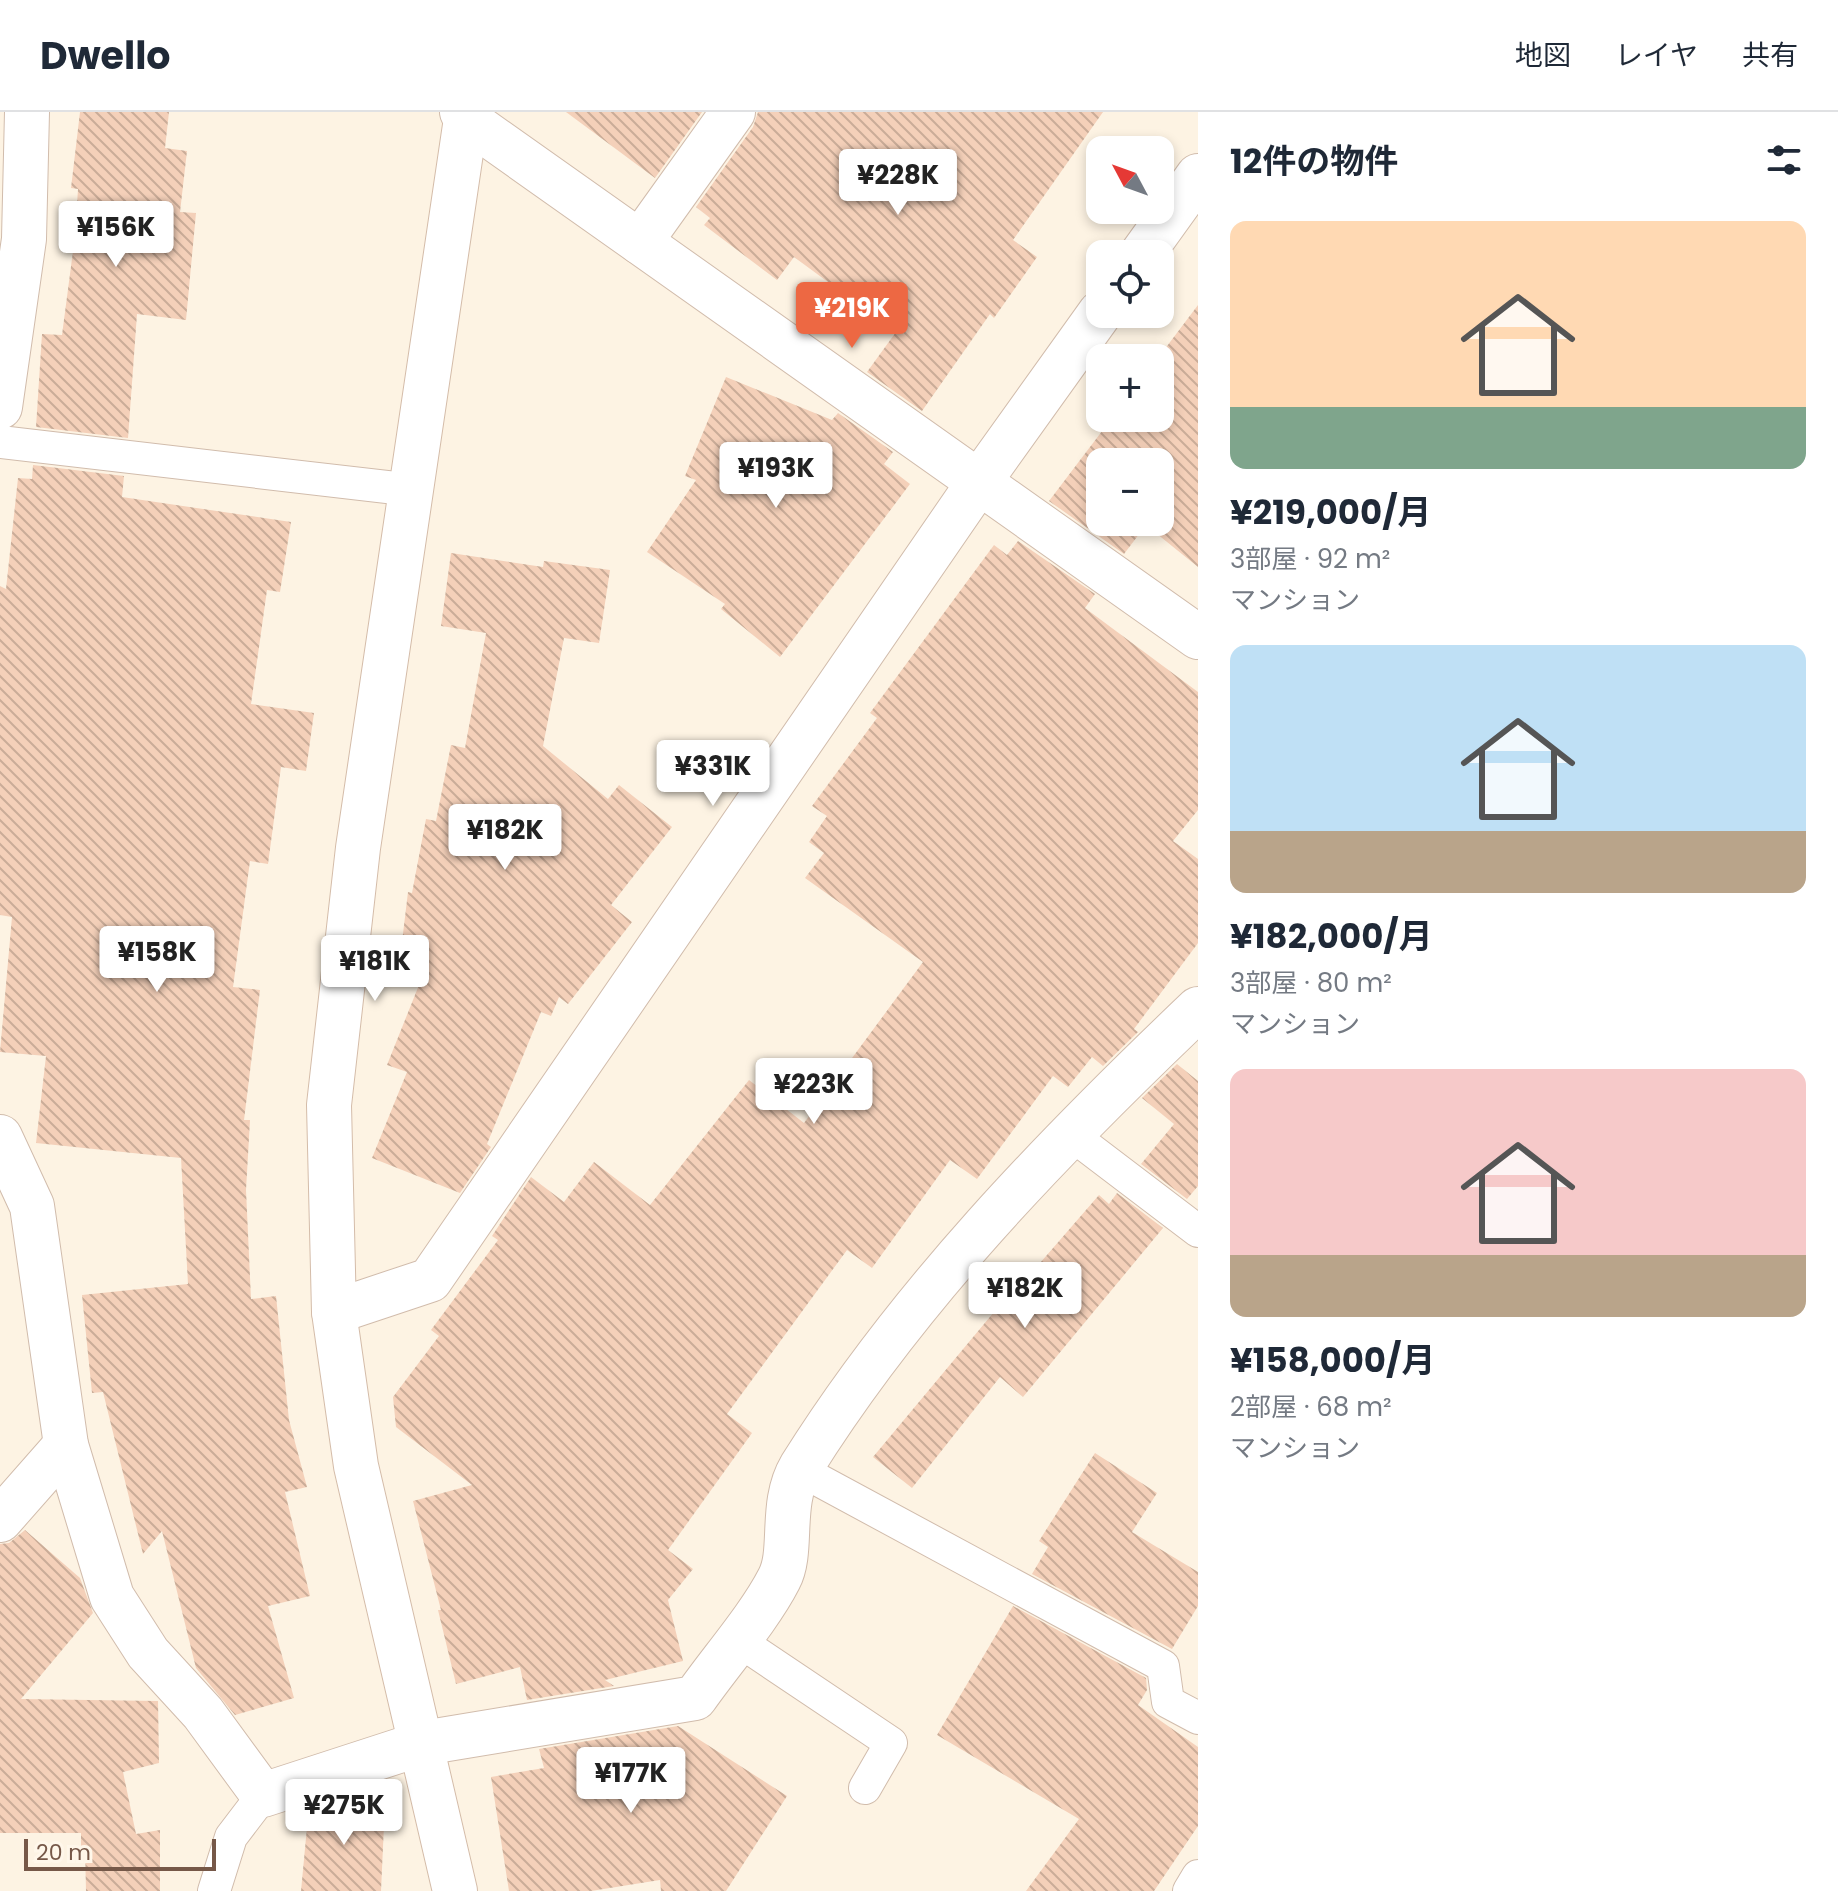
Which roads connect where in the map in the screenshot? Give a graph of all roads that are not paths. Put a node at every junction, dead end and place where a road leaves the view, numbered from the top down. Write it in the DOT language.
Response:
graph roads {
  1 [pos="27,112"];
  2 [pos="733,112"];
  3 [pos="465,114"];
  4 [pos="1198,176"];
  5 [pos="1152,240"];
  6 [pos="640,242"];
  7 [pos="1089,328"];
  8 [pos="0,407"];
  9 [pos="0,442"];
  10 [pos="979,482"];
  11 [pos="413,490"];
  12 [pos="1198,637"];
  13 [pos="1198,1009"];
  14 [pos="1073,1136"];
  15 [pos="0,1137"];
  16 [pos="1198,1231"];
  17 [pos="334,1312"];
  18 [pos="66,1445"];
  19 [pos="800,1470"];
  20 [pos="0,1520"];
  21 [pos="736,1639"];
  22 [pos="1198,1718"];
  23 [pos="423,1743"];
  24 [pos="865,1788"];
  25 [pos="263,1795"];
  26 [pos="1198,1876"];
  27 [pos="214,1891"];
  28 [pos="455,1891"];
  29 [pos="1189,1891"];
  1 -- 8 [label="street"];
  2 -- 6 [label="street"];
  3 -- 6 [label="street"];
  3 -- 11 [label="street"];
  4 -- 5 [label="street"];
  6 -- 10 [label="street"];
  7 -- 10 [label="street"];
  9 -- 11 [label="lane"];
  10 -- 12 [label="street"];
  10 -- 17 [label="street"];
  11 -- 17 [label="street"];
  13 -- 14 [label="street"];
  14 -- 16 [label="lane"];
  14 -- 19 [label="street"];
  15 -- 18 [label="street"];
  17 -- 23 [label="street"];
  18 -- 20 [label="street"];
  18 -- 25 [label="street"];
  19 -- 21 [label="street"];
  19 -- 22 [label="lane"];
  21 -- 23 [label="street"];
  21 -- 24 [label="lane"];
  23 -- 25 [label="street"];
  23 -- 28 [label="street"];
  25 -- 27 [label="lane"];
  26 -- 29 [label="lane"];
}
